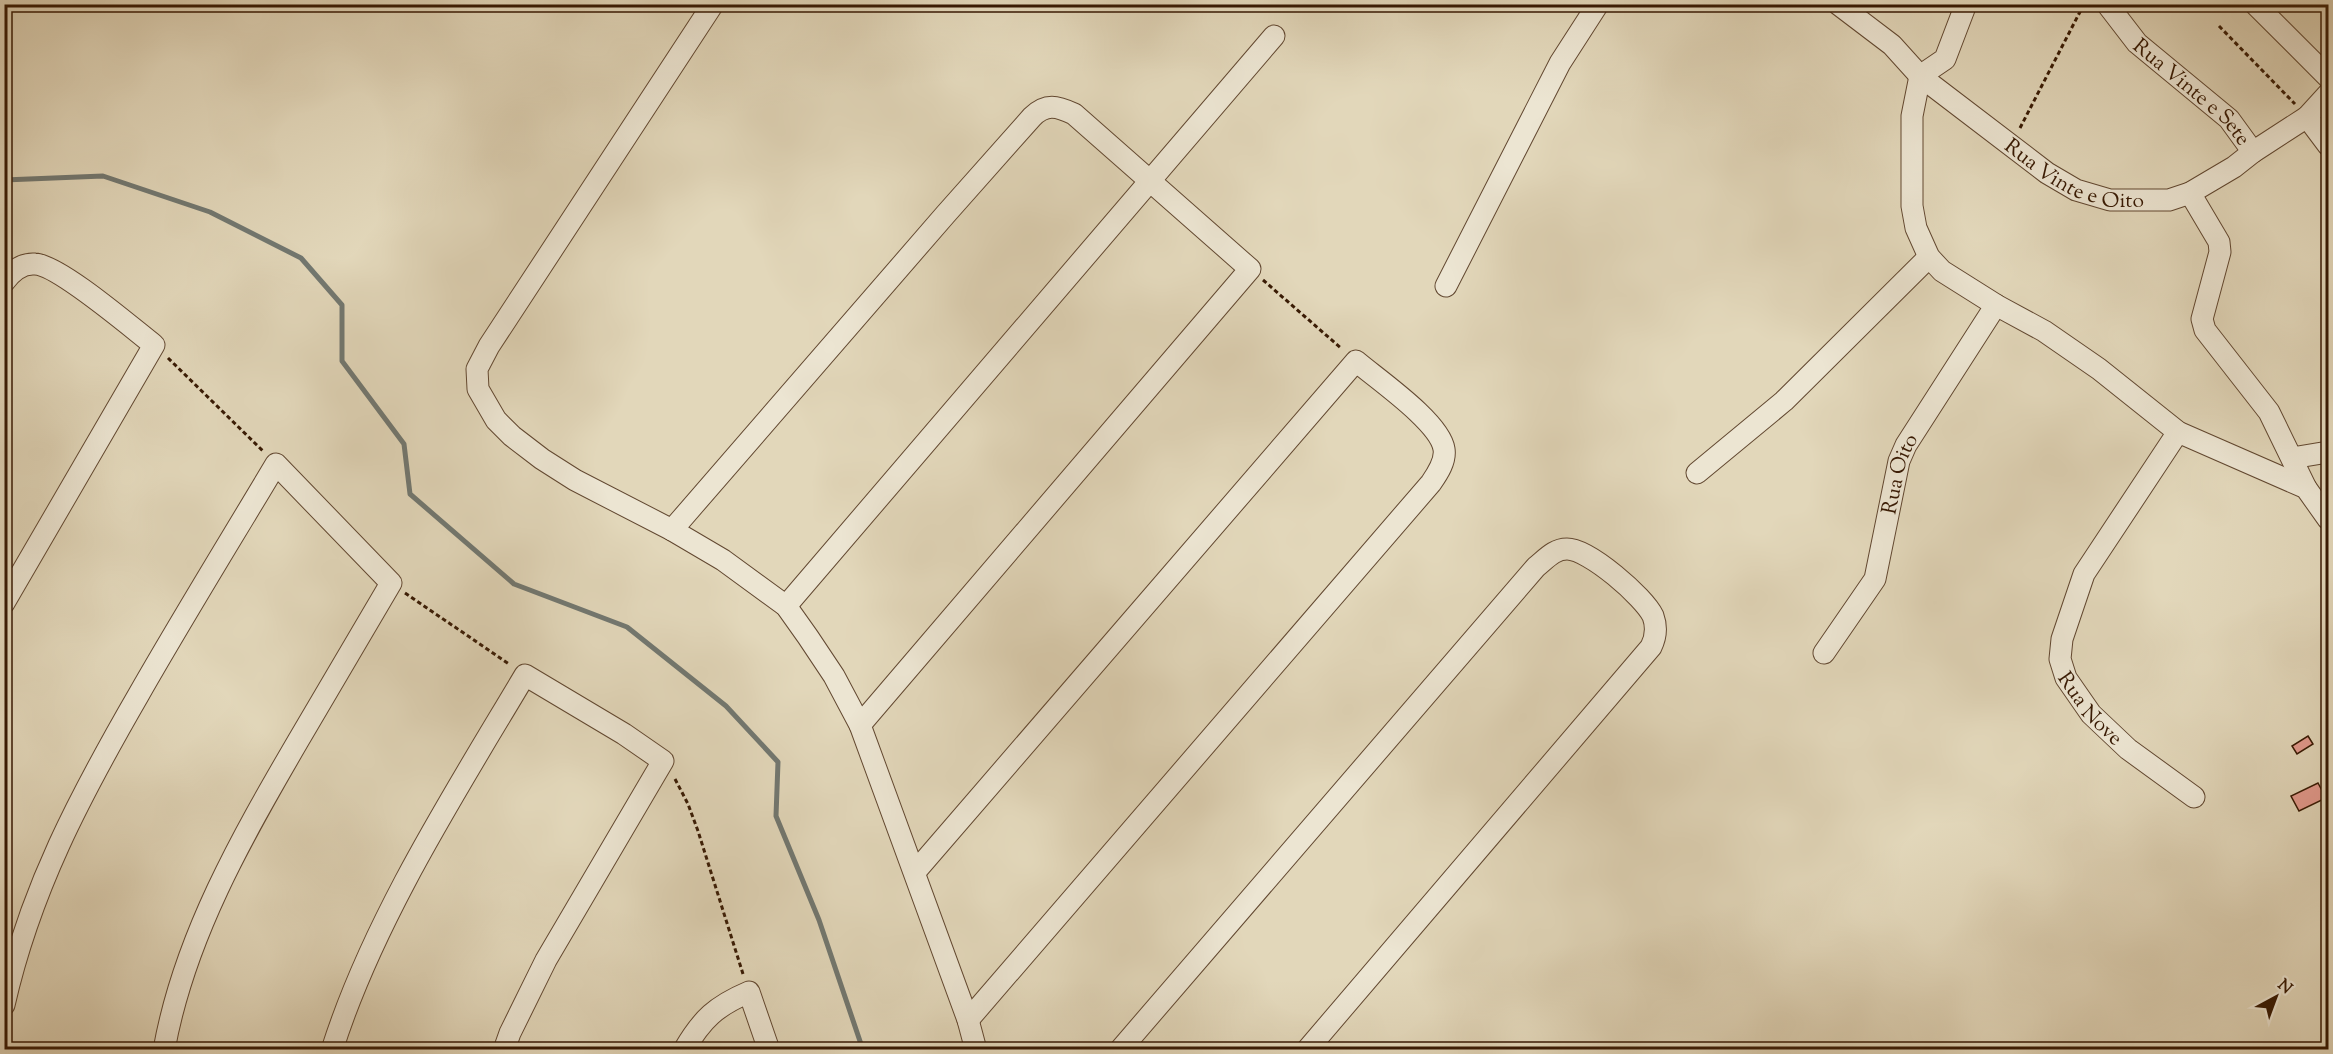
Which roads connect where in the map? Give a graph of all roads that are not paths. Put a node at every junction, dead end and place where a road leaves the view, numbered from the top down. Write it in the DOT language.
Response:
graph roads {
  1 [pos="713,4"];
  2 [pos="1598,4"];
  3 [pos="1838,4"];
  4 [pos="1966,4"];
  5 [pos="2107,4"];
  6 [pos="2255,4"];
  7 [pos="1274,36"];
  8 [pos="1920,76"];
  9 [pos="2328,77"];
  10 [pos="2328,94"];
  11 [pos="2307,117"];
  12 [pos="2328,145"];
  13 [pos="2253,152"];
  14 [pos="1150,181"];
  15 [pos="2190,194"];
  16 [pos="1929,256"];
  17 [pos="4,282"];
  18 [pos="1446,286"];
  19 [pos="1996,304"];
  20 [pos="2178,432"];
  21 [pos="2328,452"];
  22 [pos="2292,458"];
  23 [pos="1697,473"];
  24 [pos="2306,488"];
  25 [pos="2328,519"];
  26 [pos="672,530"];
  27 [pos="4,603"];
  28 [pos="786,606"];
  29 [pos="1824,653"];
  30 [pos="860,725"];
  31 [pos="2194,797"];
  32 [pos="915,872"];
  33 [pos="4,1005"];
  34 [pos="968,1020"];
  35 [pos="164,1050"];
  36 [pos="332,1050"];
  37 [pos="504,1050"];
  38 [pos="684,1050"];
  39 [pos="769,1050"];
  40 [pos="976,1050"];
  41 [pos="1120,1050"];
  42 [pos="1307,1050"];
  1 -- 26 [label="street"];
  2 -- 18 [label="street"];
  3 -- 8 [label="street, Rua Vinte e Oito"];
  4 -- 8 [label="street"];
  5 -- 13 [label="street, Rua Vinte e Sete"];
  6 -- 9 [label="street"];
  7 -- 14 [label="street"];
  8 -- 15 [label="street, Rua Vinte e Oito"];
  8 -- 16 [label="street"];
  10 -- 11 [label="street, Rua Vinte e Oito"];
  11 -- 12 [label="street"];
  11 -- 13 [label="street, Rua Vinte e Oito"];
  13 -- 15 [label="street, Rua Vinte e Oito"];
  14 -- 26 [label="street"];
  14 -- 28 [label="street"];
  14 -- 30 [label="street"];
  15 -- 22 [label="street"];
  16 -- 19 [label="street"];
  16 -- 23 [label="street"];
  17 -- 27 [label="street"];
  19 -- 20 [label="street"];
  19 -- 29 [label="street, Rua Oito"];
  20 -- 24 [label="street"];
  20 -- 31 [label="street, Rua Nove"];
  21 -- 22 [label="street"];
  22 -- 24 [label="street"];
  24 -- 25 [label="street"];
  26 -- 28 [label="street"];
  28 -- 30 [label="street"];
  30 -- 32 [label="street"];
  32 -- 34 [label="street"];
  32 -- 34 [label="street"];
  33 -- 35 [label="street"];
  34 -- 40 [label="street"];
  36 -- 37 [label="street"];
  38 -- 39 [label="street"];
  41 -- 42 [label="street"];
}
